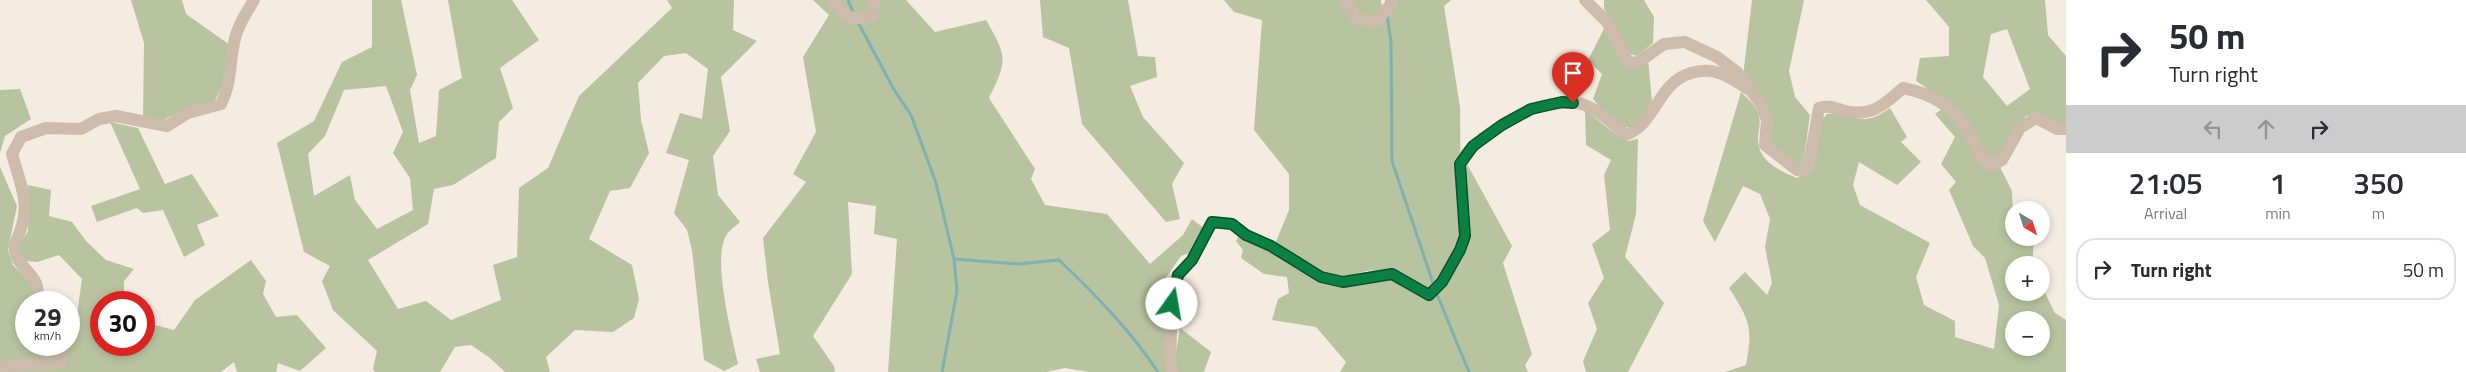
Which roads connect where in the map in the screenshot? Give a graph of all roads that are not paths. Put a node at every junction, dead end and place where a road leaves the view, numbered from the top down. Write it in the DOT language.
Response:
graph roads {
  1 [pos="254,0"];
  2 [pos="832,0"];
  3 [pos="871,0"];
  4 [pos="1345,0"];
  5 [pos="1390,0"];
  6 [pos="1585,0"];
  7 [pos="1748,89"];
  8 [pos="2066,129"];
  9 [pos="37,291"];
  10 [pos="60,356"];
  11 [pos="0,368"];
  12 [pos="1172,372"];
  1 -- 9 [label="street"];
  2 -- 3 [label="street"];
  4 -- 5 [label="street"];
  6 -- 7 [label="street"];
  7 -- 8 [label="street"];
  7 -- 12 [label="street"];
  10 -- 11 [label="street"];
}
